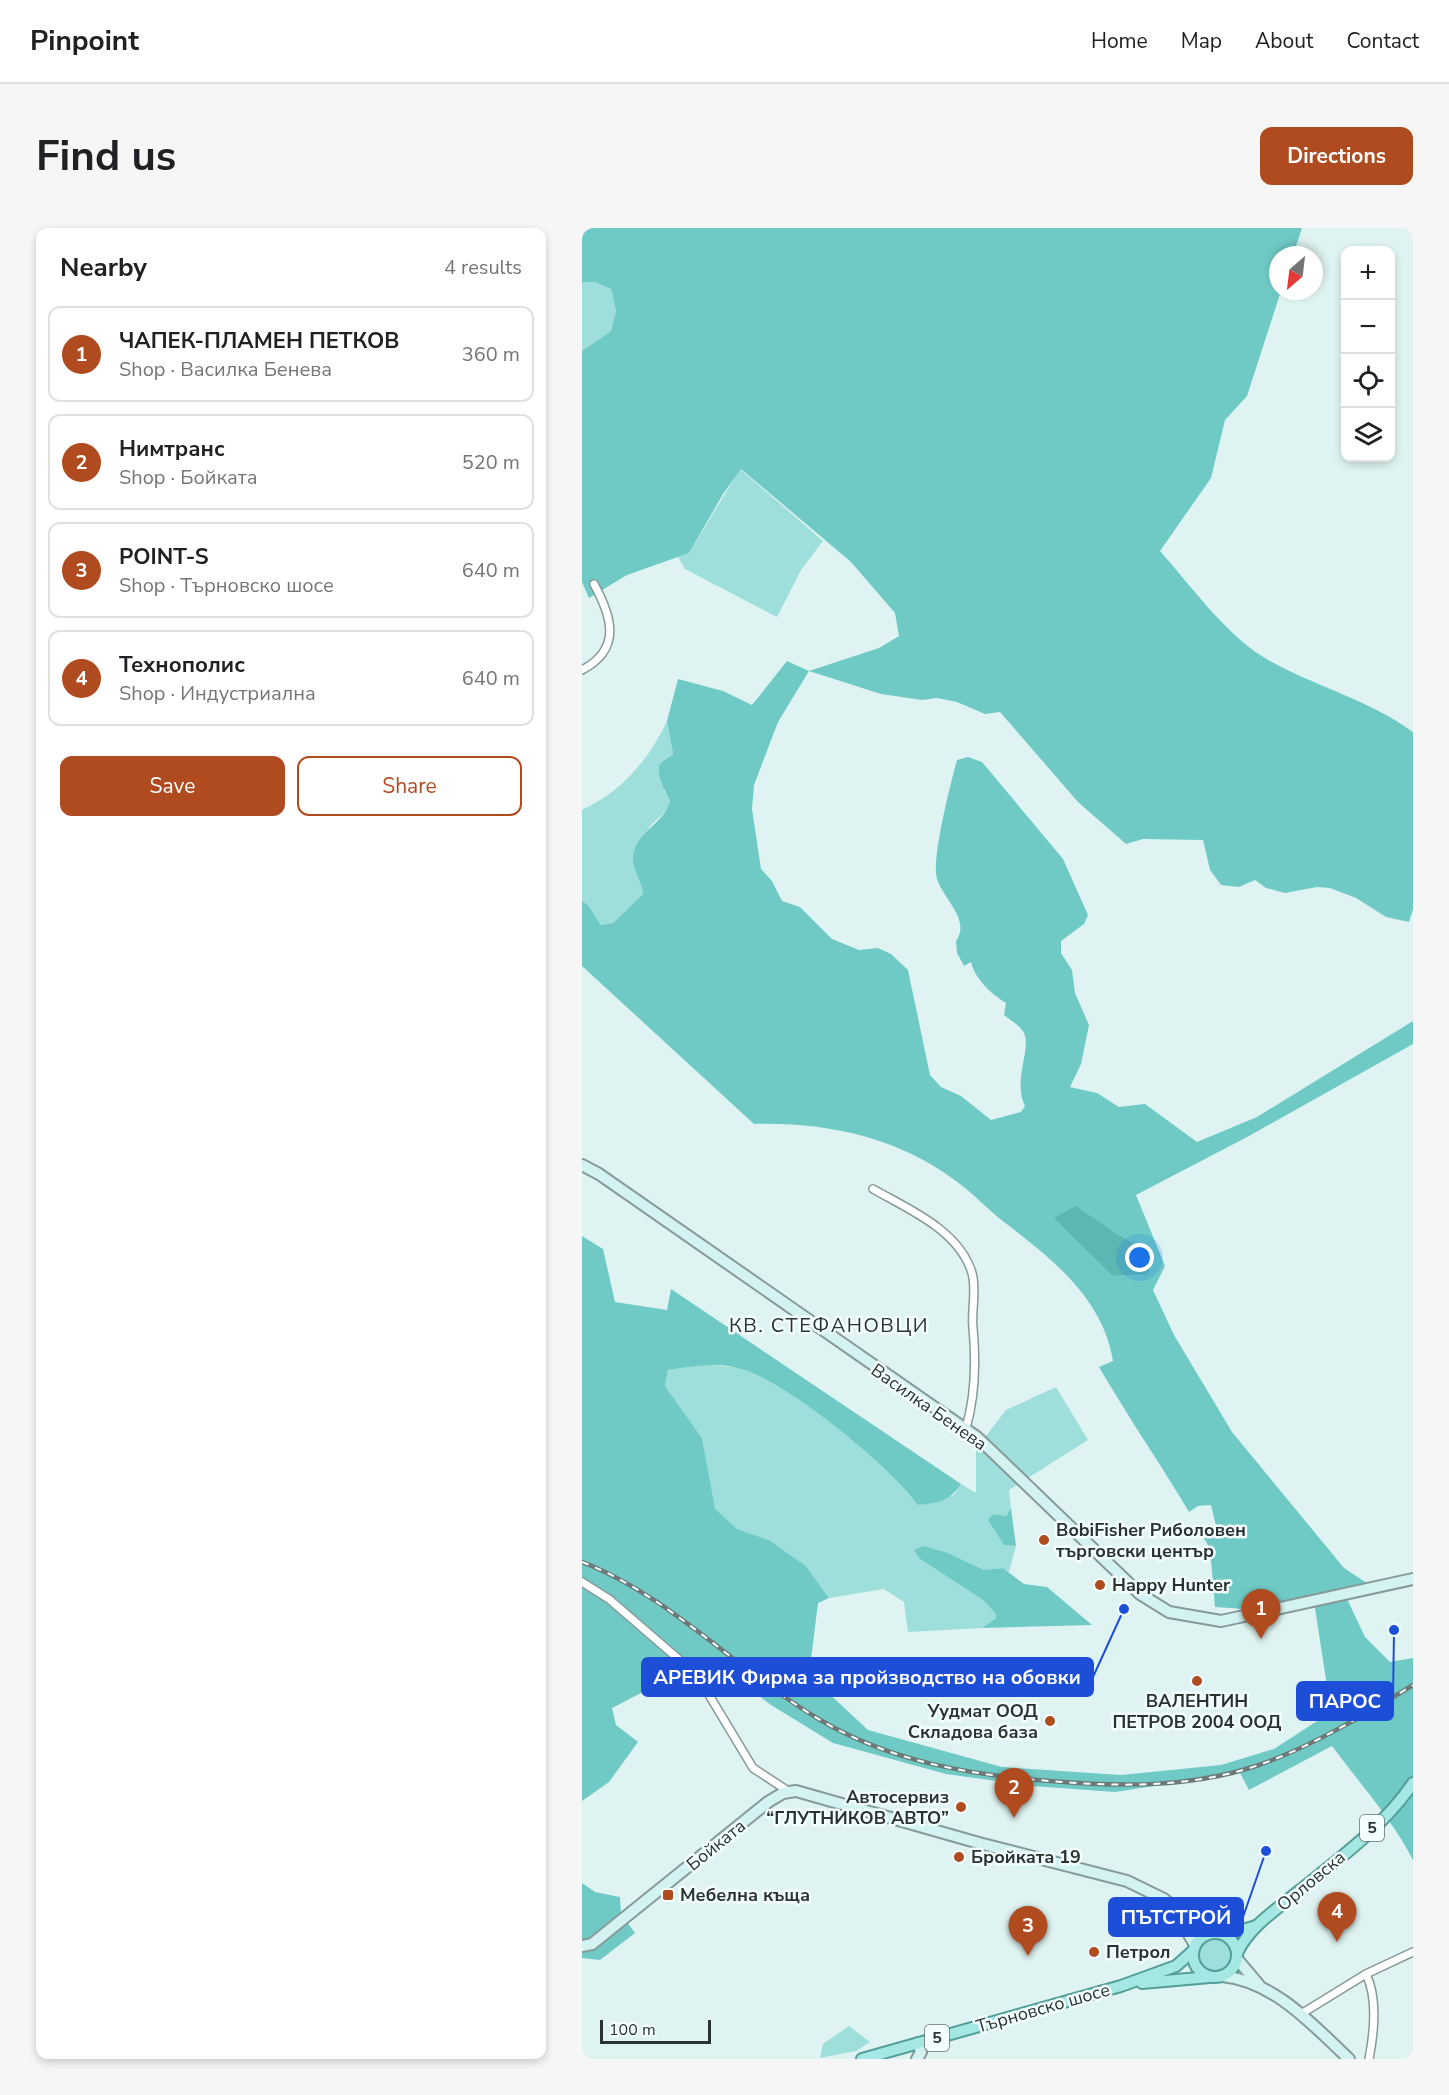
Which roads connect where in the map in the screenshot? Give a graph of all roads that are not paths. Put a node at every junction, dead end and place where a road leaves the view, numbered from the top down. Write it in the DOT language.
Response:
graph roads {
  1 [pos="594,584"];
  2 [pos="582,670"];
  3 [pos="582,1165"];
  4 [pos="873,1189"];
  5 [pos="966,1428"];
  6 [pos="1413,1580"];
  7 [pos="582,1582"];
  8 [pos="1413,1783"];
  9 [pos="788,1791"];
  10 [pos="1172,1906"];
  11 [pos="1256,1926"];
  12 [pos="1210,1934"];
  13 [pos="582,1946"];
  14 [pos="1194,1948"];
  15 [pos="1413,1952"];
  16 [pos="1237,1956"];
  17 [pos="1366,1974"];
  18 [pos="1217,1977"];
  19 [pos="1121,1986"];
  20 [pos="1263,1989"];
  21 [pos="1300,2014"];
  22 [pos="918,2043"];
  23 [pos="862,2059"];
  24 [pos="917,2059"];
  25 [pos="1349,2059"];
  26 [pos="1369,2059"];
  1 -- 2 [label="street"];
  3 -- 5 [label="street, Василка Бенева"];
  4 -- 5 [label="street"];
  5 -- 6 [label="street, Василка Бенева"];
  7 -- 9 [label="street"];
  8 -- 11 [label="main road, Орловска / 5"];
  9 -- 10 [label="street"];
  9 -- 13 [label="street, Бойката"];
  10 -- 12 [label="street"];
  10 -- 14 [label="street"];
  11 -- 12 [label="main road, Орловска / 5"];
  11 -- 16 [label="main road, Орловска / 5"];
  12 -- 14 [label="main road, 5"];
  12 -- 16 [label="main road"];
  14 -- 18 [label="main road"];
  14 -- 19 [label="main road, Търновско шосе / 5"];
  15 -- 17 [label="street"];
  16 -- 18 [label="main road, 5"];
  16 -- 20 [label="street"];
  17 -- 21 [label="street"];
  17 -- 26 [label="street"];
  18 -- 19 [label="main road, Търновско шосе / 5"];
  18 -- 20 [label="street"];
  19 -- 22 [label="main road, Търновско шосе / 5"];
  20 -- 21 [label="street"];
  21 -- 25 [label="street"];
  22 -- 23 [label="main road, Търновско шосе / 5"];
  22 -- 24 [label="street"];
}
